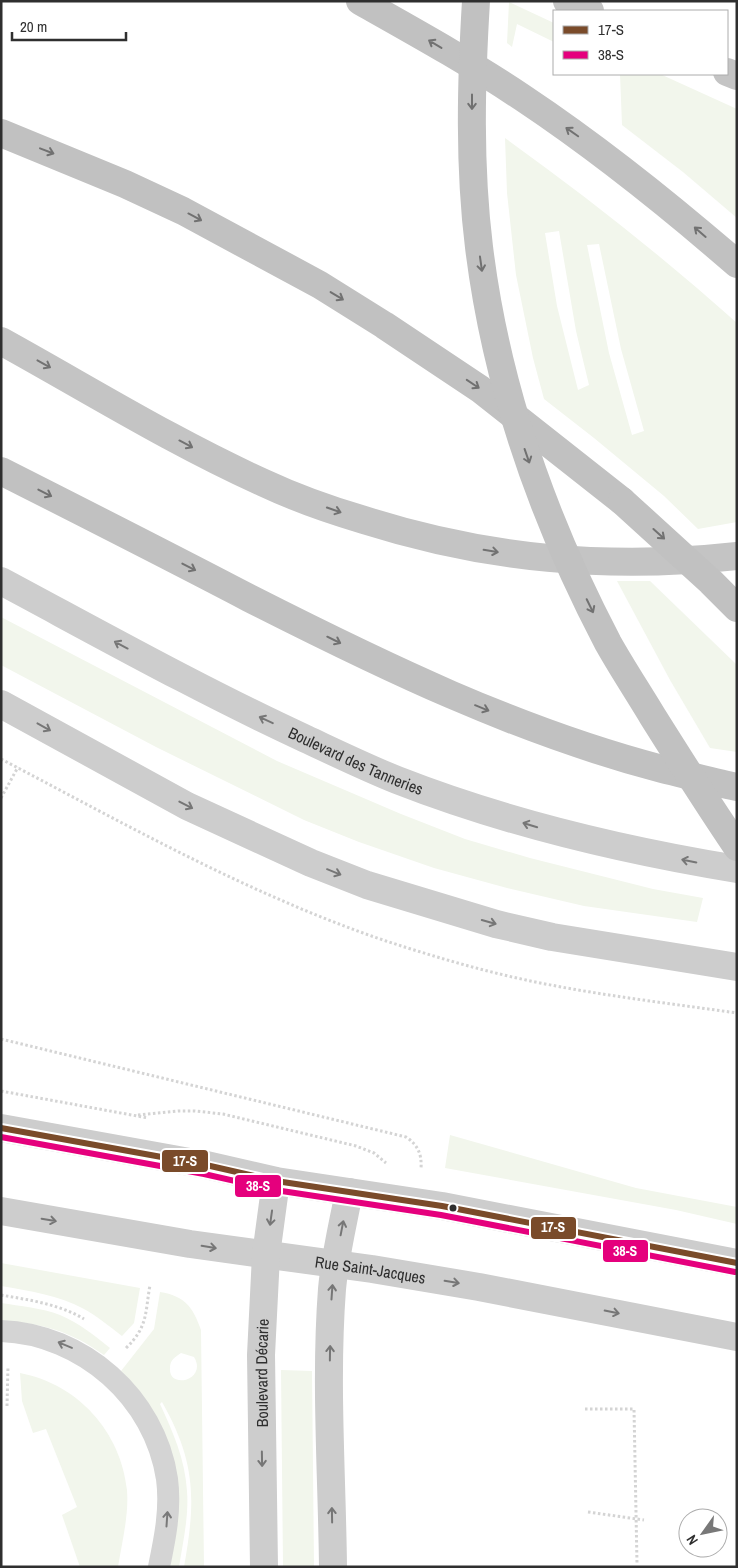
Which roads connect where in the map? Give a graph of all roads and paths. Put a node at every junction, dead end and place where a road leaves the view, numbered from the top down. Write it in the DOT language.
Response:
graph roads {
  1 [pos="360,1"];
  2 [pos="476,1"];
  3 [pos="567,1"];
  4 [pos="588,10"];
  5 [pos="1,133"];
  6 [pos="737,264"];
  7 [pos="1,340"];
  8 [pos="1,471"];
  9 [pos="737,556"];
  10 [pos="1,581"];
  11 [pos="737,608"];
  12 [pos="1,704"];
  13 [pos="18,767"];
  14 [pos="737,787"];
  15 [pos="1,798"];
  16 [pos="737,847"];
  17 [pos="737,869"];
  18 [pos="737,967"];
  19 [pos="1,1040"];
  20 [pos="1,1091"];
  21 [pos="1,1128"];
  22 [pos="389,1165"];
  23 [pos="420,1174"];
  24 [pos="276,1181"];
  25 [pos="349,1192"];
  26 [pos="1,1211"];
  27 [pos="266,1255"];
  28 [pos="737,1263"];
  29 [pos="335,1264"];
  30 [pos="150,1285"];
  31 [pos="1,1331"];
  32 [pos="737,1338"];
  33 [pos="125,1348"];
  34 [pos="8,1366"];
  35 [pos="8,1406"];
  36 [pos="585,1409"];
  37 [pos="588,1512"];
  38 [pos="636,1520"];
  39 [pos="644,1520"];
  40 [pos="637,1564"];
  41 [pos="159,1567"];
  42 [pos="264,1567"];
  43 [pos="332,1567"];
  6 -- 1 [label="highway, one-way"];
  2 -- 16 [label="highway, one-way, bridge"];
  3 -- 4 [label="highway"];
  5 -- 11 [label="highway, one-way, bridge"];
  7 -- 9 [label="highway, one-way"];
  8 -- 14 [label="highway, one-way"];
  17 -- 10 [label="main road, Boulevard des Tanneries, one-way"];
  12 -- 18 [label="main road, one-way"];
  13 -- 15 [label="path"];
  19 -- 23 [label="path"];
  20 -- 22 [label="path"];
  21 -- 24 [label="main road"];
  24 -- 25 [label="main road"];
  24 -- 27 [label="main road, Boulevard Décarie, one-way"];
  25 -- 28 [label="main road"];
  29 -- 25 [label="main road, one-way"];
  26 -- 27 [label="main road, Rue Saint-Jacques, one-way"];
  27 -- 29 [label="main road, Rue Saint-Jacques"];
  27 -- 42 [label="main road, Boulevard Décarie, one-way"];
  29 -- 32 [label="main road, Rue Saint-Jacques, one-way"];
  43 -- 29 [label="main road, one-way"];
  30 -- 33 [label="path"];
  41 -- 31 [label="lane, one-way"];
  34 -- 35 [label="path"];
  36 -- 38 [label="path"];
  37 -- 38 [label="path"];
  38 -- 39 [label="path"];
  38 -- 40 [label="path"];
}
